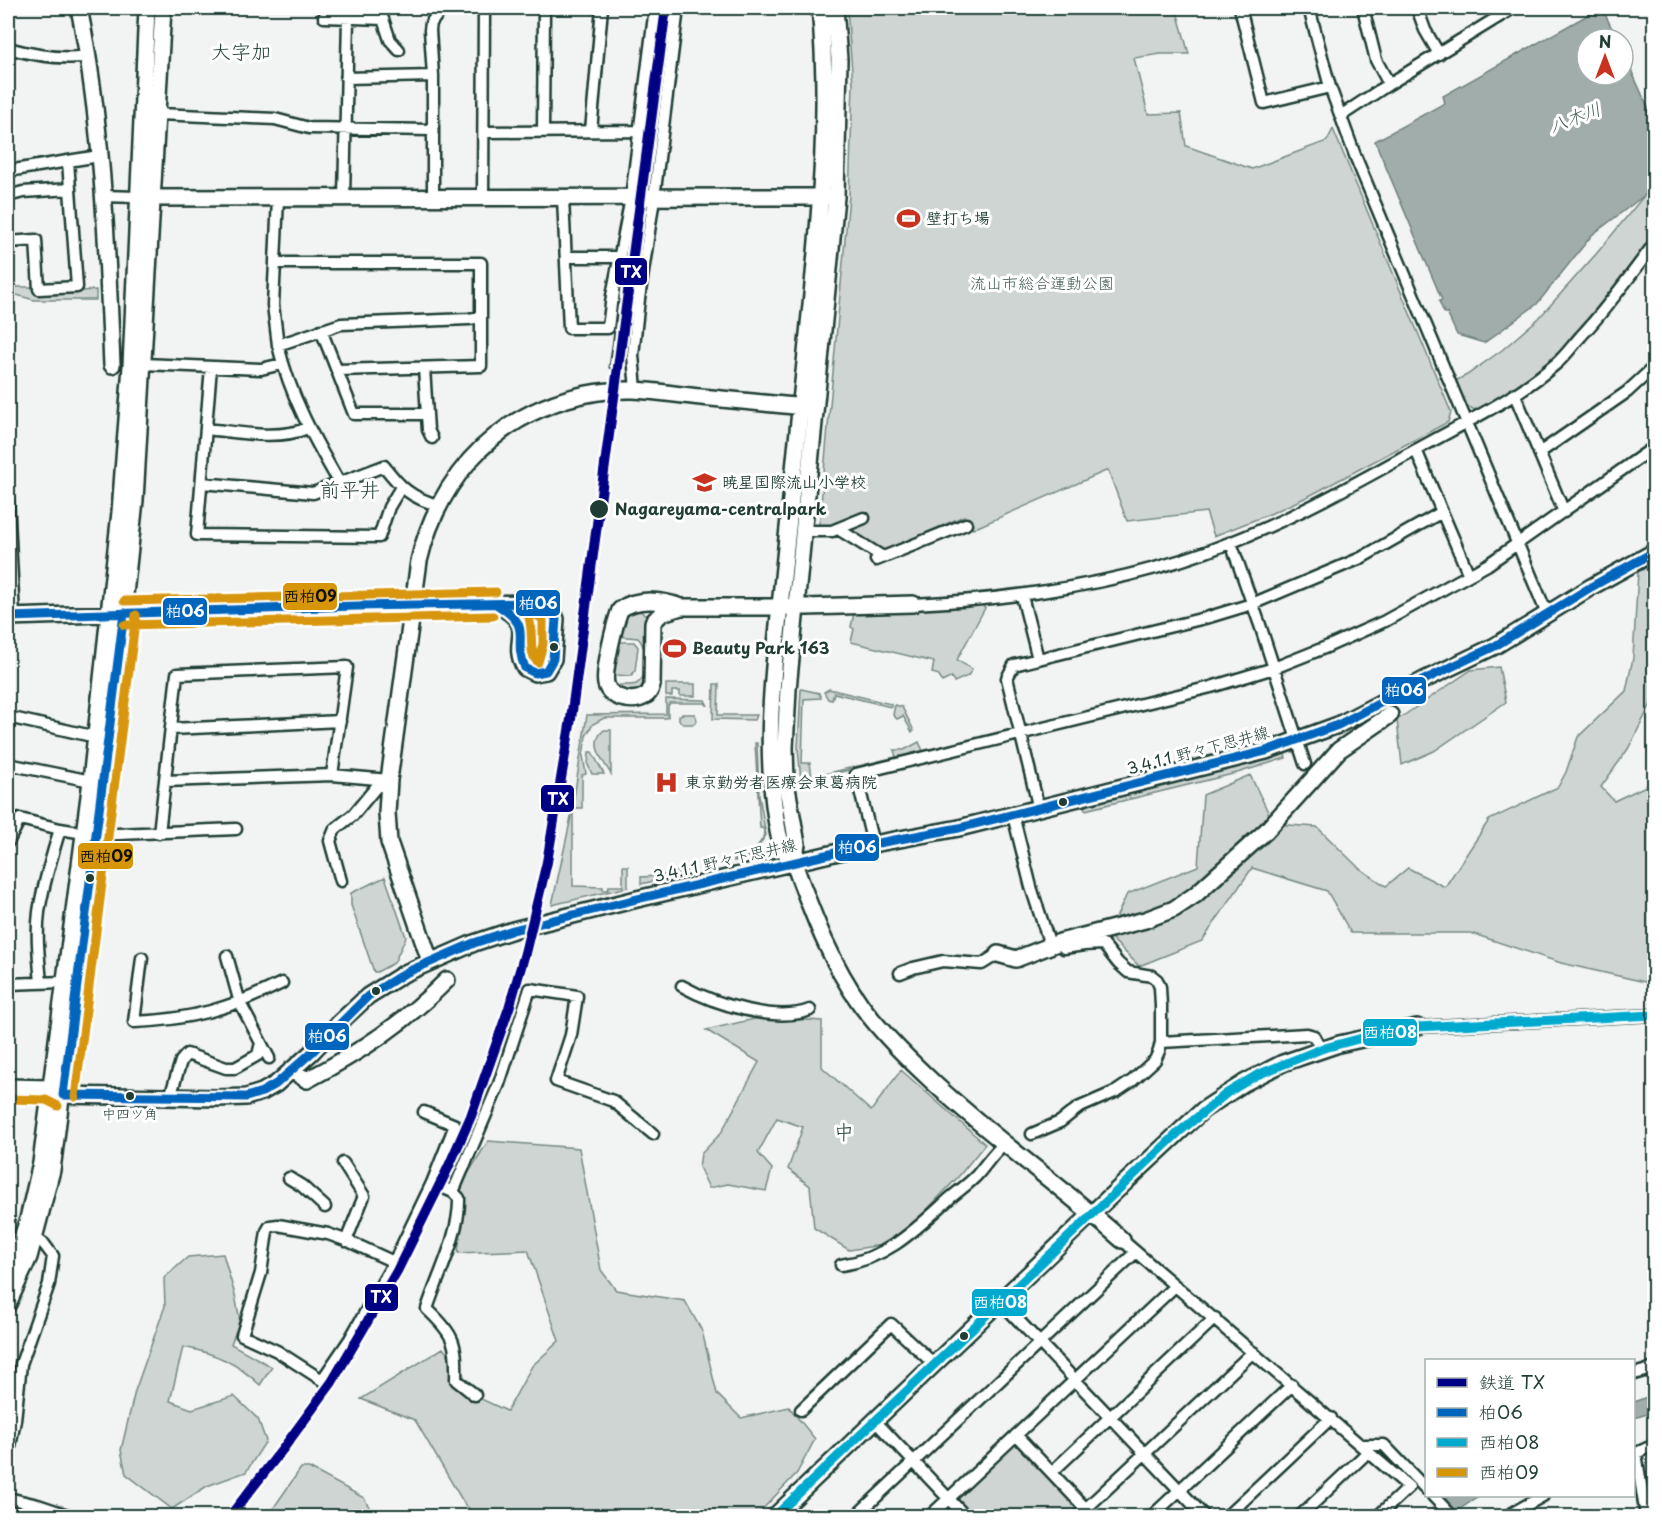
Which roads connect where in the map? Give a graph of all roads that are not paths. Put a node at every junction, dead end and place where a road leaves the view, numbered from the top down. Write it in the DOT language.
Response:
graph roads {
  1 [pos="79,8"];
  2 [pos="147,8"];
  3 [pos="163,8"];
  4 [pos="442,8"];
  5 [pos="483,8"];
  6 [pos="544,8"];
  7 [pos="602,8"];
  8 [pos="655,8"];
  9 [pos="678,8"];
  10 [pos="820,8"];
  11 [pos="835,8"];
  12 [pos="1240,8"];
  13 [pos="1309,8"];
  14 [pos="1363,8"];
  15 [pos="1417,8"];
  16 [pos="1513,8"];
  17 [pos="324,17"];
  18 [pos="348,18"];
  19 [pos="8,48"];
  20 [pos="399,50"];
  21 [pos="1439,54"];
  22 [pos="89,56"];
  23 [pos="433,76"];
  24 [pos="346,78"];
  25 [pos="1389,84"];
  26 [pos="1330,87"];
  27 [pos="158,114"];
  28 [pos="1341,116"];
  29 [pos="345,129"];
  30 [pos="433,130"];
  31 [pos="543,131"];
  32 [pos="591,131"];
  33 [pos="638,131"];
  34 [pos="484,132"];
  35 [pos="99,156"];
  36 [pos="68,160"];
  37 [pos="8,171"];
  38 [pos="70,189"];
  39 [pos="8,196"];
  40 [pos="102,196"];
  41 [pos="483,197"];
  42 [pos="828,197"];
  43 [pos="146,198"];
  44 [pos="278,198"];
  45 [pos="344,198"];
  46 [pos="433,198"];
  47 [pos="563,198"];
  48 [pos="631,198"];
  49 [pos="654,198"];
  50 [pos="8,242"];
  51 [pos="1654,244"];
  52 [pos="567,257"];
  53 [pos="619,257"];
  54 [pos="275,263"];
  55 [pos="612,296"];
  56 [pos="639,298"];
  57 [pos="481,317"];
  58 [pos="321,330"];
  59 [pos="278,345"];
  60 [pos="143,364"];
  61 [pos="282,364"];
  62 [pos="112,365"];
  63 [pos="211,367"];
  64 [pos="1654,367"];
  65 [pos="424,368"];
  66 [pos="337,370"];
  67 [pos="636,390"];
  68 [pos="1515,395"];
  69 [pos="808,407"];
  70 [pos="427,414"];
  71 [pos="1467,422"];
  72 [pos="308,428"];
  73 [pos="206,429"];
  74 [pos="432,438"];
  75 [pos="1654,448"];
  76 [pos="1416,450"];
  77 [pos="1539,453"];
  78 [pos="202,483"];
  79 [pos="340,484"];
  80 [pos="401,487"];
  81 [pos="8,499"];
  82 [pos="438,505"];
  83 [pos="1442,512"];
  84 [pos="1564,512"];
  85 [pos="864,518"];
  86 [pos="966,524"];
  87 [pos="838,529"];
  88 [pos="803,531"];
  89 [pos="1230,543"];
  90 [pos="1518,543"];
  91 [pos="9,548"];
  92 [pos="1654,552"];
  93 [pos="1469,575"];
  94 [pos="1022,596"];
  95 [pos="634,602"];
  96 [pos="531,603"];
  97 [pos="496,604"];
  98 [pos="913,604"];
  99 [pos="1252,604"];
  100 [pos="414,605"];
  101 [pos="681,607"];
  102 [pos="789,607"];
  103 [pos="116,613"];
  104 [pos="1547,614"];
  105 [pos="11,617"];
  106 [pos="656,619"];
  107 [pos="520,625"];
  108 [pos="1038,658"];
  109 [pos="1274,668"];
  110 [pos="1390,716"];
  111 [pos="8,717"];
  112 [pos="340,721"];
  113 [pos="171,729"];
  114 [pos="1020,733"];
  115 [pos="96,737"];
  116 [pos="1297,741"];
  117 [pos="8,764"];
  118 [pos="1305,764"];
  119 [pos="332,775"];
  120 [pos="91,781"];
  121 [pos="165,781"];
  122 [pos="389,783"];
  123 [pos="1039,809"];
  124 [pos="1013,815"];
  125 [pos="60,829"];
  126 [pos="236,829"];
  127 [pos="159,833"];
  128 [pos="89,834"];
  129 [pos="8,842"];
  130 [pos="873,844"];
  131 [pos="794,863"];
  132 [pos="341,881"];
  133 [pos="1055,943"];
  134 [pos="998,954"];
  135 [pos="227,956"];
  136 [pos="142,958"];
  137 [pos="429,961"];
  138 [pos="900,973"];
  139 [pos="447,980"];
  140 [pos="41,982"];
  141 [pos="64,982"];
  142 [pos="282,982"];
  143 [pos="8,984"];
  144 [pos="682,986"];
  145 [pos="240,1003"];
  146 [pos="810,1010"];
  147 [pos="1654,1015"];
  148 [pos="1417,1027"];
  149 [pos="1161,1042"];
  150 [pos="261,1043"];
  151 [pos="1321,1049"];
  152 [pos="269,1058"];
  153 [pos="291,1070"];
  154 [pos="8,1087"];
  155 [pos="56,1092"];
  156 [pos="170,1097"];
  157 [pos="424,1112"];
  158 [pos="653,1134"];
  159 [pos="1032,1134"];
  160 [pos="1004,1144"];
  161 [pos="343,1163"];
  162 [pos="289,1179"];
  163 [pos="432,1183"];
  164 [pos="453,1192"];
  165 [pos="325,1207"];
  166 [pos="1092,1214"];
  167 [pos="34,1238"];
  168 [pos="1122,1240"];
  169 [pos="346,1241"];
  170 [pos="1136,1252"];
  171 [pos="394,1262"];
  172 [pos="840,1264"];
  173 [pos="8,1280"];
  174 [pos="1175,1286"];
  175 [pos="1000,1302"];
  176 [pos="8,1304"];
  177 [pos="1215,1318"];
  178 [pos="1040,1345"];
  179 [pos="1253,1352"];
  180 [pos="935,1365"];
  181 [pos="1654,1368"];
  182 [pos="1635,1374"];
  183 [pos="1075,1380"];
  184 [pos="1292,1385"];
  185 [pos="475,1395"];
  186 [pos="801,1410"];
  187 [pos="1110,1417"];
  188 [pos="1331,1418"];
  189 [pos="875,1421"];
  190 [pos="1016,1435"];
  191 [pos="1654,1445"];
  192 [pos="1366,1448"];
  193 [pos="1635,1453"];
  194 [pos="1145,1454"];
  195 [pos="8,1458"];
  196 [pos="914,1462"];
  197 [pos="1052,1472"];
  198 [pos="1425,1484"];
  199 [pos="1179,1491"];
  200 [pos="1434,1497"];
  201 [pos="1541,1497"];
  202 [pos="8,1498"];
  203 [pos="948,1499"];
  204 [pos="1082,1513"];
  205 [pos="71,1516"];
  206 [pos="775,1516"];
  207 [pos="856,1516"];
  208 [pos="930,1516"];
  209 [pos="965,1516"];
  210 [pos="1152,1516"];
  211 [pos="1204,1516"];
  212 [pos="1227,1516"];
  213 [pos="1300,1516"];
  214 [pos="1378,1516"];
  215 [pos="1452,1516"];
  216 [pos="1507,1516"];
  217 [pos="1646,1516"];
  1 -- 22 [label="street"];
  2 -- 43 [label="street"];
  3 -- 27 [label="street"];
  4 -- 23 [label="street"];
  5 -- 34 [label="street"];
  6 -- 31 [label="street"];
  7 -- 32 [label="street"];
  8 -- 33 [label="street"];
  9 -- 49 [label="street"];
  10 -- 42 [label="street"];
  11 -- 42 [label="street"];
  12 -- 26 [label="street"];
  13 -- 26 [label="street"];
  14 -- 25 [label="street"];
  15 -- 21 [label="street"];
  16 -- 21 [label="street"];
  17 -- 18 [label="street"];
  18 -- 20 [label="street"];
  18 -- 24 [label="street"];
  19 -- 22 [label="street"];
  21 -- 25 [label="street"];
  22 -- 35 [label="street"];
  23 -- 24 [label="street"];
  23 -- 30 [label="street"];
  24 -- 29 [label="street"];
  25 -- 28 [label="street"];
  26 -- 28 [label="street"];
  27 -- 29 [label="street"];
  27 -- 43 [label="street"];
  28 -- 71 [label="street"];
  29 -- 30 [label="street"];
  29 -- 45 [label="street"];
  30 -- 46 [label="street"];
  31 -- 32 [label="street"];
  31 -- 34 [label="street"];
  32 -- 33 [label="street"];
  33 -- 48 [label="street"];
  34 -- 41 [label="street"];
  35 -- 36 [label="street"];
  35 -- 40 [label="street"];
  36 -- 37 [label="street"];
  36 -- 38 [label="street"];
  38 -- 39 [label="street"];
  38 -- 50 [label="street"];
  40 -- 43 [label="street"];
  40 -- 62 [label="street"];
  41 -- 46 [label="street"];
  41 -- 47 [label="street"];
  42 -- 49 [label="street"];
  42 -- 69 [label="street"];
  43 -- 44 [label="street"];
  43 -- 60 [label="street"];
  43 -- 103 [label="street"];
  44 -- 45 [label="street"];
  44 -- 54 [label="street"];
  45 -- 46 [label="street"];
  47 -- 48 [label="street"];
  47 -- 52 [label="street"];
  48 -- 49 [label="street"];
  48 -- 53 [label="street"];
  49 -- 56 [label="street"];
  51 -- 68 [label="street"];
  52 -- 53 [label="street"];
  52 -- 55 [label="street"];
  53 -- 55 [label="street"];
  54 -- 57 [label="street"];
  54 -- 59 [label="street"];
  55 -- 56 [label="street"];
  56 -- 67 [label="street"];
  57 -- 58 [label="street"];
  57 -- 65 [label="street"];
  58 -- 59 [label="street"];
  58 -- 66 [label="street"];
  59 -- 61 [label="street"];
  60 -- 63 [label="street"];
  60 -- 103 [label="street"];
  61 -- 63 [label="street"];
  61 -- 72 [label="street"];
  63 -- 73 [label="street"];
  64 -- 77 [label="street"];
  65 -- 66 [label="street"];
  65 -- 70 [label="street"];
  66 -- 70 [label="street"];
  67 -- 69 [label="street"];
  67 -- 82 [label="street"];
  68 -- 71 [label="street"];
  68 -- 77 [label="street"];
  69 -- 88 [label="street"];
  69 -- 102 [label="street"];
  70 -- 74 [label="street"];
  71 -- 76 [label="street"];
  71 -- 90 [label="street"];
  72 -- 73 [label="street"];
  72 -- 79 [label="street"];
  73 -- 78 [label="street"];
  75 -- 84 [label="street"];
  76 -- 83 [label="street"];
  76 -- 89 [label="street"];
  77 -- 84 [label="street"];
  78 -- 79 [label="street"];
  78 -- 80 [label="street"];
  79 -- 80 [label="street"];
  80 -- 82 [label="street"];
  81 -- 91 [label="street"];
  82 -- 100 [label="street"];
  83 -- 93 [label="street"];
  83 -- 99 [label="street"];
  84 -- 90 [label="street"];
  85 -- 87 [label="street"];
  86 -- 87 [label="street"];
  87 -- 88 [label="street"];
  88 -- 102 [label="street"];
  89 -- 94 [label="street"];
  89 -- 99 [label="street"];
  90 -- 93 [label="street"];
  90 -- 104 [label="street"];
  91 -- 105 [label="street"];
  92 -- 104 [label="street, 3.4.1.1 野々下思井線"];
  93 -- 109 [label="street"];
  94 -- 98 [label="street"];
  94 -- 108 [label="street"];
  95 -- 101 [label="street"];
  95 -- 106 [label="street"];
  95 -- 106 [label="street"];
  96 -- 97 [label="street"];
  96 -- 107 [label="street"];
  96 -- 107 [label="street"];
  97 -- 100 [label="street"];
  97 -- 107 [label="street"];
  98 -- 102 [label="street"];
  99 -- 108 [label="street"];
  99 -- 109 [label="street"];
  100 -- 103 [label="street"];
  100 -- 122 [label="street"];
  101 -- 102 [label="street"];
  101 -- 106 [label="street"];
  102 -- 131 [label="street"];
  103 -- 105 [label="street"];
  103 -- 115 [label="street"];
  103 -- 128 [label="street"];
  104 -- 116 [label="street, 3.4.1.1 野々下思井線"];
  108 -- 114 [label="street"];
  109 -- 114 [label="street"];
  109 -- 116 [label="street"];
  110 -- 133 [label="street"];
  111 -- 115 [label="street"];
  112 -- 113 [label="street"];
  112 -- 113 [label="street"];
  112 -- 119 [label="street"];
  113 -- 121 [label="street"];
  114 -- 123 [label="street"];
  114 -- 130 [label="street"];
  115 -- 120 [label="street"];
  116 -- 118 [label="street"];
  116 -- 123 [label="street, 3.4.1.1 野々下思井線"];
  117 -- 120 [label="street"];
  119 -- 121 [label="street"];
  119 -- 122 [label="street"];
  120 -- 128 [label="street"];
  121 -- 127 [label="street"];
  122 -- 132 [label="street"];
  122 -- 137 [label="street"];
  123 -- 124 [label="street, 3.4.1.1 野々下思井線"];
  124 -- 130 [label="street, 3.4.1.1 野々下思井線"];
  124 -- 133 [label="street"];
  125 -- 128 [label="street"];
  125 -- 129 [label="street"];
  125 -- 140 [label="street"];
  126 -- 127 [label="street"];
  127 -- 128 [label="street"];
  128 -- 141 [label="street"];
  128 -- 155 [label="street"];
  130 -- 131 [label="street, 3.4.1.1 野々下思井線"];
  131 -- 137 [label="street, 3.4.1.1 野々下思井線"];
  131 -- 160 [label="street"];
  133 -- 134 [label="street"];
  133 -- 149 [label="street"];
  134 -- 138 [label="street"];
  135 -- 145 [label="street"];
  136 -- 145 [label="street"];
  137 -- 153 [label="street, 3.4.1.1 野々下思井線"];
  139 -- 153 [label="street"];
  140 -- 141 [label="street"];
  140 -- 143 [label="street"];
  141 -- 155 [label="street"];
  142 -- 145 [label="street"];
  144 -- 146 [label="street"];
  145 -- 150 [label="street"];
  147 -- 148 [label="street"];
  148 -- 151 [label="street"];
  149 -- 151 [label="street"];
  149 -- 159 [label="street"];
  150 -- 152 [label="street"];
  150 -- 156 [label="street"];
  151 -- 166 [label="street"];
  153 -- 156 [label="street, 3.4.1.1 野々下思井線"];
  154 -- 155 [label="street, 3.4.1.1 野々下思井線"];
  155 -- 156 [label="street, 3.4.1.1 野々下思井線"];
  155 -- 167 [label="street"];
  155 -- 173 [label="street"];
  157 -- 163 [label="street"];
  158 -- 164 [label="street"];
  160 -- 166 [label="street"];
  160 -- 172 [label="street"];
  161 -- 169 [label="street"];
  162 -- 165 [label="street"];
  163 -- 164 [label="street"];
  163 -- 171 [label="street"];
  164 -- 185 [label="street"];
  166 -- 168 [label="street"];
  166 -- 175 [label="street"];
  167 -- 176 [label="street"];
  167 -- 195 [label="street"];
  168 -- 170 [label="street"];
  169 -- 171 [label="street"];
  169 -- 171 [label="street"];
  170 -- 174 [label="street"];
  170 -- 178 [label="street"];
  174 -- 177 [label="street"];
  174 -- 183 [label="street"];
  175 -- 178 [label="street"];
  175 -- 180 [label="street"];
  177 -- 179 [label="street"];
  177 -- 187 [label="street"];
  178 -- 183 [label="street"];
  178 -- 196 [label="street"];
  179 -- 184 [label="street"];
  179 -- 194 [label="street"];
  180 -- 186 [label="street"];
  180 -- 189 [label="street"];
  181 -- 182 [label="street"];
  183 -- 187 [label="street"];
  183 -- 190 [label="street"];
  184 -- 188 [label="street"];
  184 -- 199 [label="street"];
  187 -- 194 [label="street"];
  187 -- 197 [label="street"];
  188 -- 192 [label="street"];
  188 -- 212 [label="street"];
  189 -- 196 [label="street"];
  189 -- 206 [label="street"];
  190 -- 197 [label="street"];
  190 -- 203 [label="street"];
  191 -- 193 [label="street"];
  192 -- 198 [label="street"];
  192 -- 213 [label="street"];
  192 -- 214 [label="street"];
  193 -- 217 [label="street"];
  194 -- 199 [label="street"];
  194 -- 204 [label="street"];
  196 -- 203 [label="street"];
  196 -- 207 [label="street"];
  197 -- 204 [label="street"];
  199 -- 210 [label="street"];
  199 -- 211 [label="street"];
  200 -- 215 [label="street"];
  201 -- 216 [label="street"];
  202 -- 205 [label="street"];
  203 -- 208 [label="street"];
  203 -- 209 [label="street"];
}
